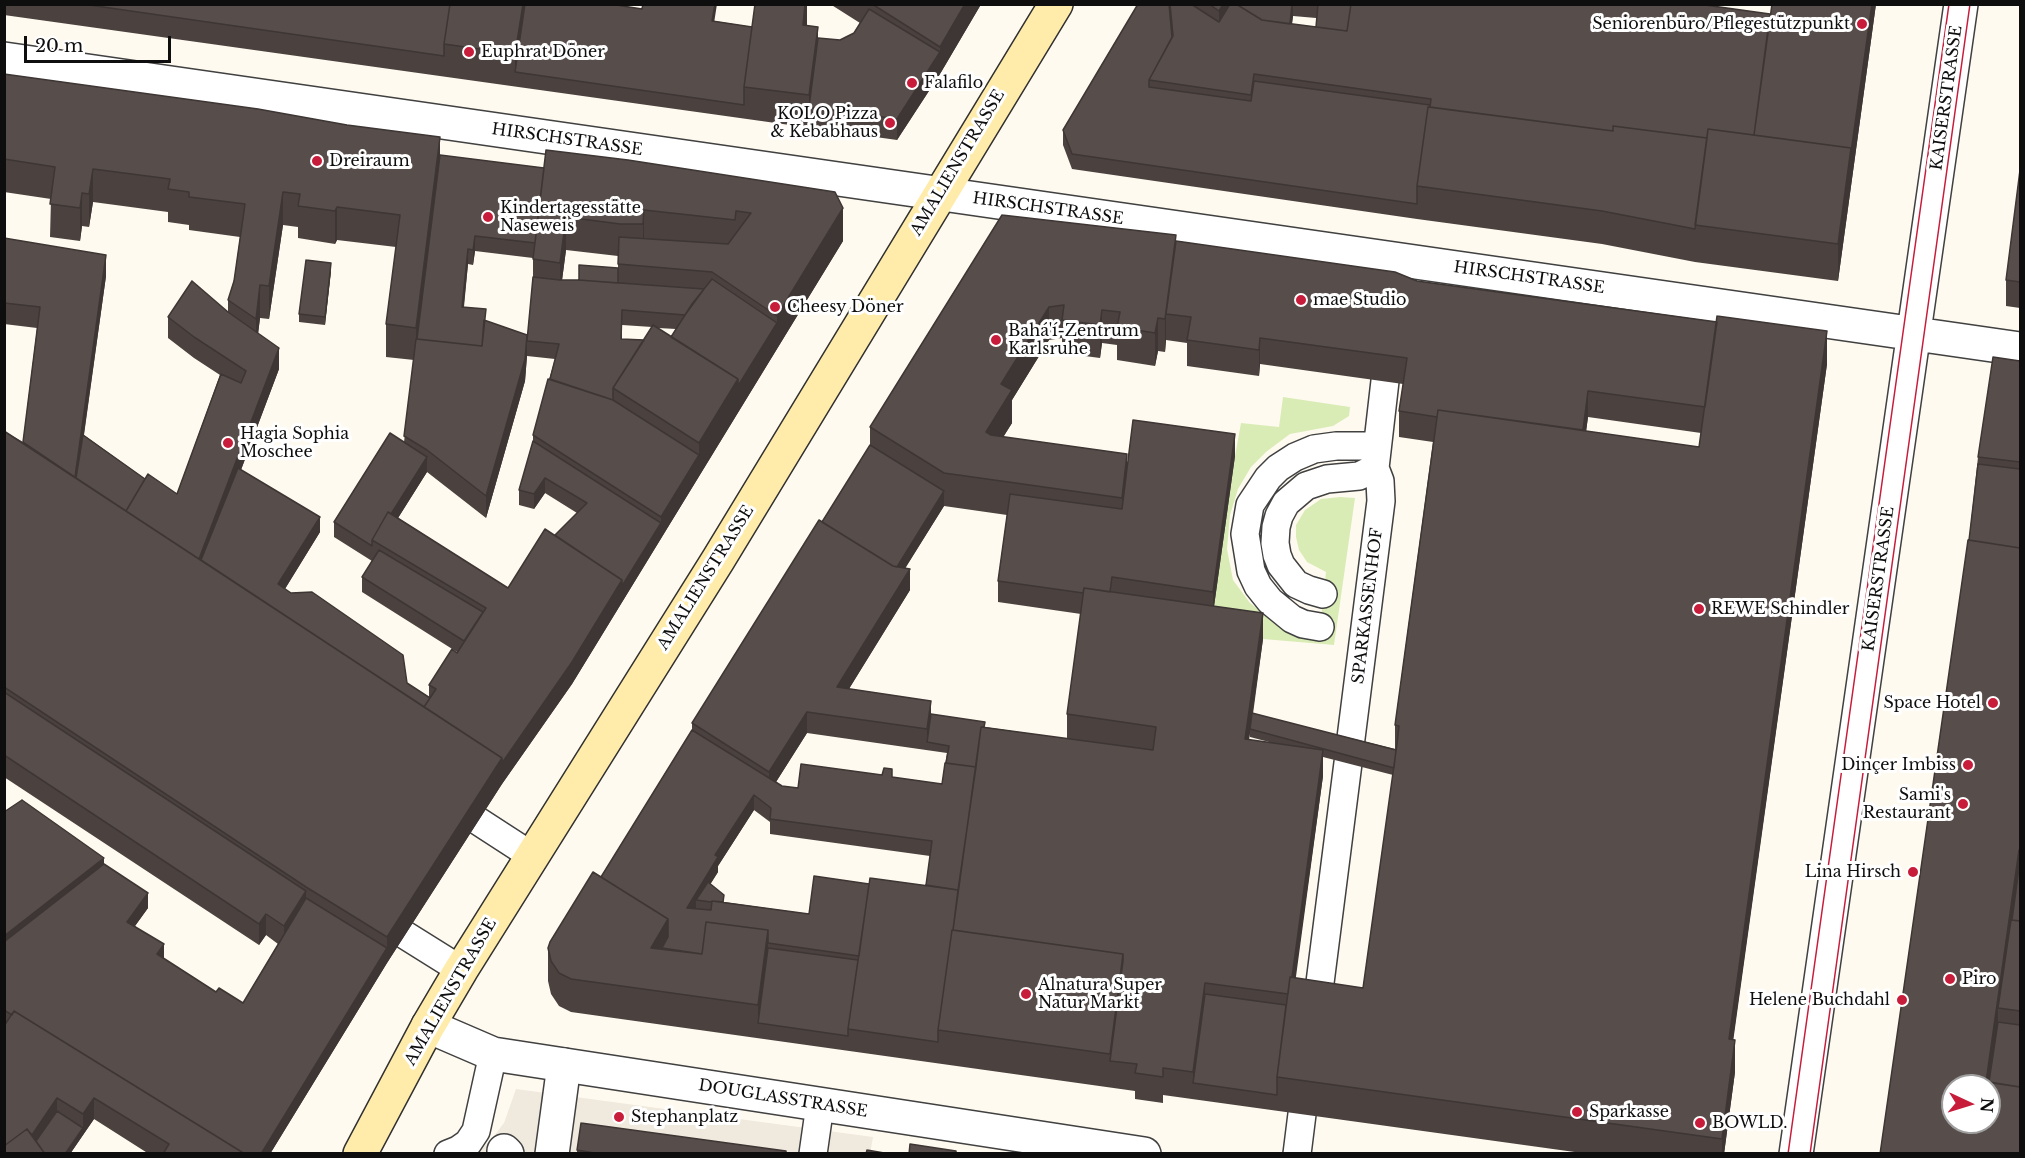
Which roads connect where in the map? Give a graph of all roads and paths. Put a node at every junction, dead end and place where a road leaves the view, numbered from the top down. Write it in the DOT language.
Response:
graph roads {
  1 [pos="1960,4"];
  2 [pos="1048,7"];
  3 [pos="4,59"];
  4 [pos="939,194"];
  5 [pos="1915,333"];
  6 [pos="2020,348"];
  7 [pos="1385,381"];
  8 [pos="1376,457"];
  9 [pos="1323,594"];
  10 [pos="1320,627"];
  11 [pos="478,821"];
  12 [pos="532,856"];
  13 [pos="405,935"];
  14 [pos="461,970"];
  15 [pos="1316,1014"];
  16 [pos="428,1026"];
  17 [pos="493,1054"];
  18 [pos="564,1065"];
  19 [pos="820,1105"];
  20 [pos="1302,1114"];
  21 [pos="360,1154"];
  22 [pos="448,1154"];
  23 [pos="552,1154"];
  24 [pos="813,1154"];
  25 [pos="1144,1154"];
  26 [pos="1297,1154"];
  27 [pos="1796,1154"];
  1 -- 5 [label="street, KAISERSTRASSE"];
  2 -- 4 [label="main road, AMALIENSTRASSE"];
  3 -- 4 [label="street, HIRSCHSTRASSE"];
  4 -- 5 [label="street, HIRSCHSTRASSE"];
  4 -- 12 [label="main road, AMALIENSTRASSE"];
  5 -- 6 [label="street, HIRSCHSTRASSE"];
  5 -- 27 [label="street, KAISERSTRASSE"];
  7 -- 8 [label="lane, SPARKASSENHOF"];
  8 -- 9 [label="lane"];
  8 -- 10 [label="lane"];
  8 -- 15 [label="lane, SPARKASSENHOF"];
  11 -- 12 [label="lane"];
  12 -- 14 [label="main road, AMALIENSTRASSE"];
  13 -- 14 [label="lane"];
  14 -- 16 [label="main road, AMALIENSTRASSE"];
  16 -- 17 [label="street, DOUGLASSTRASSE"];
  16 -- 21 [label="main road, AMALIENSTRASSE"];
  17 -- 18 [label="street, DOUGLASSTRASSE"];
  17 -- 22 [label="lane"];
  18 -- 19 [label="street, DOUGLASSTRASSE"];
  18 -- 23 [label="street"];
  19 -- 24 [label="lane"];
  19 -- 25 [label="street, DOUGLASSTRASSE"];
  20 -- 26 [label="lane"];
}
